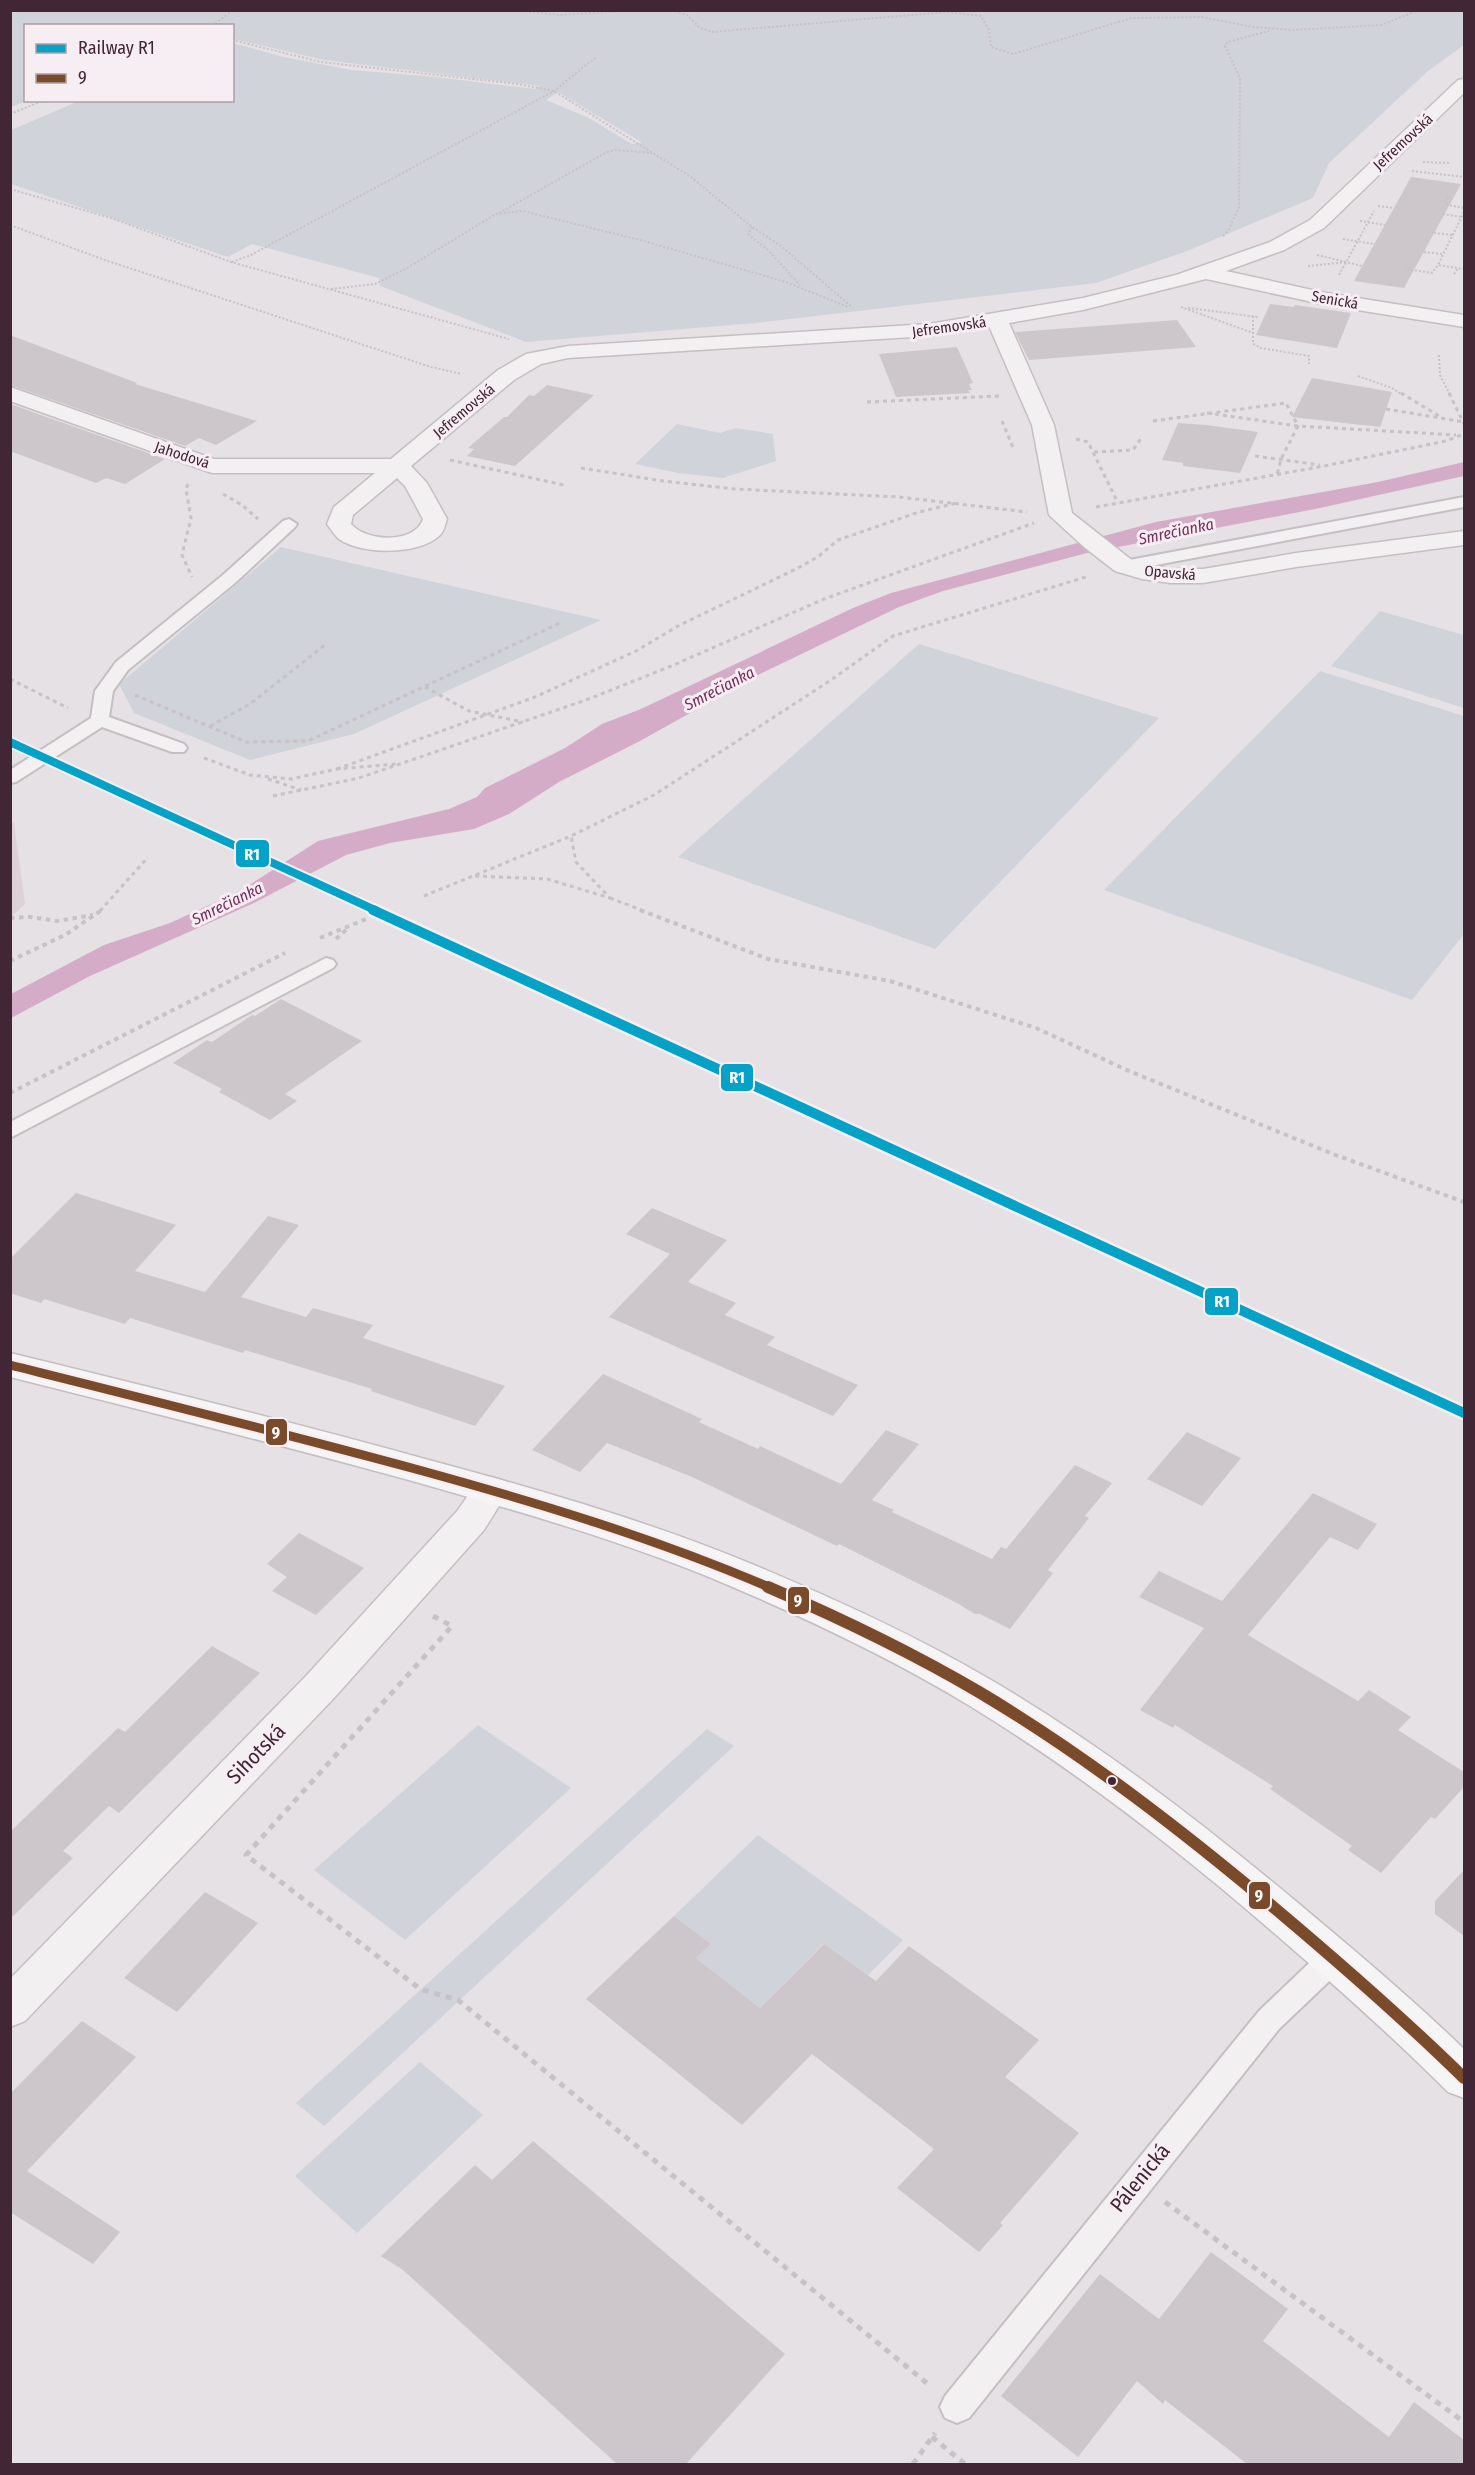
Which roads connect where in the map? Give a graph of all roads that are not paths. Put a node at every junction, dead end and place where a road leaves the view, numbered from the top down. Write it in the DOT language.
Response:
graph roads {
  1 [pos="1464,84"];
  2 [pos="1213,270"];
  3 [pos="997,320"];
  4 [pos="1464,321"];
  5 [pos="10,393"];
  6 [pos="399,466"];
  7 [pos="1464,502"];
  8 [pos="289,524"];
  9 [pos="1464,538"];
  10 [pos="1124,566"];
  11 [pos="100,720"];
  12 [pos="178,748"];
  13 [pos="10,778"];
  14 [pos="326,963"];
  15 [pos="10,1131"];
  16 [pos="10,1365"];
  17 [pos="490,1490"];
  18 [pos="1334,1959"];
  19 [pos="10,2008"];
  20 [pos="1464,2078"];
  21 [pos="957,2407"];
  1 -- 2 [label="street, Jefremovská"];
  2 -- 3 [label="street, Jefremovská"];
  2 -- 4 [label="street, Senická"];
  3 -- 6 [label="street, Jefremovská"];
  3 -- 10 [label="street, Opavská"];
  5 -- 6 [label="street, Jahodová"];
  7 -- 10 [label="lane"];
  8 -- 11 [label="lane"];
  9 -- 10 [label="street, Opavská"];
  11 -- 12 [label="lane"];
  11 -- 13 [label="lane"];
  14 -- 15 [label="lane"];
  16 -- 17 [label="main road"];
  17 -- 18 [label="main road"];
  17 -- 19 [label="street, Sihotská"];
  18 -- 20 [label="main road"];
  18 -- 21 [label="lane, Pálenická"];
}
